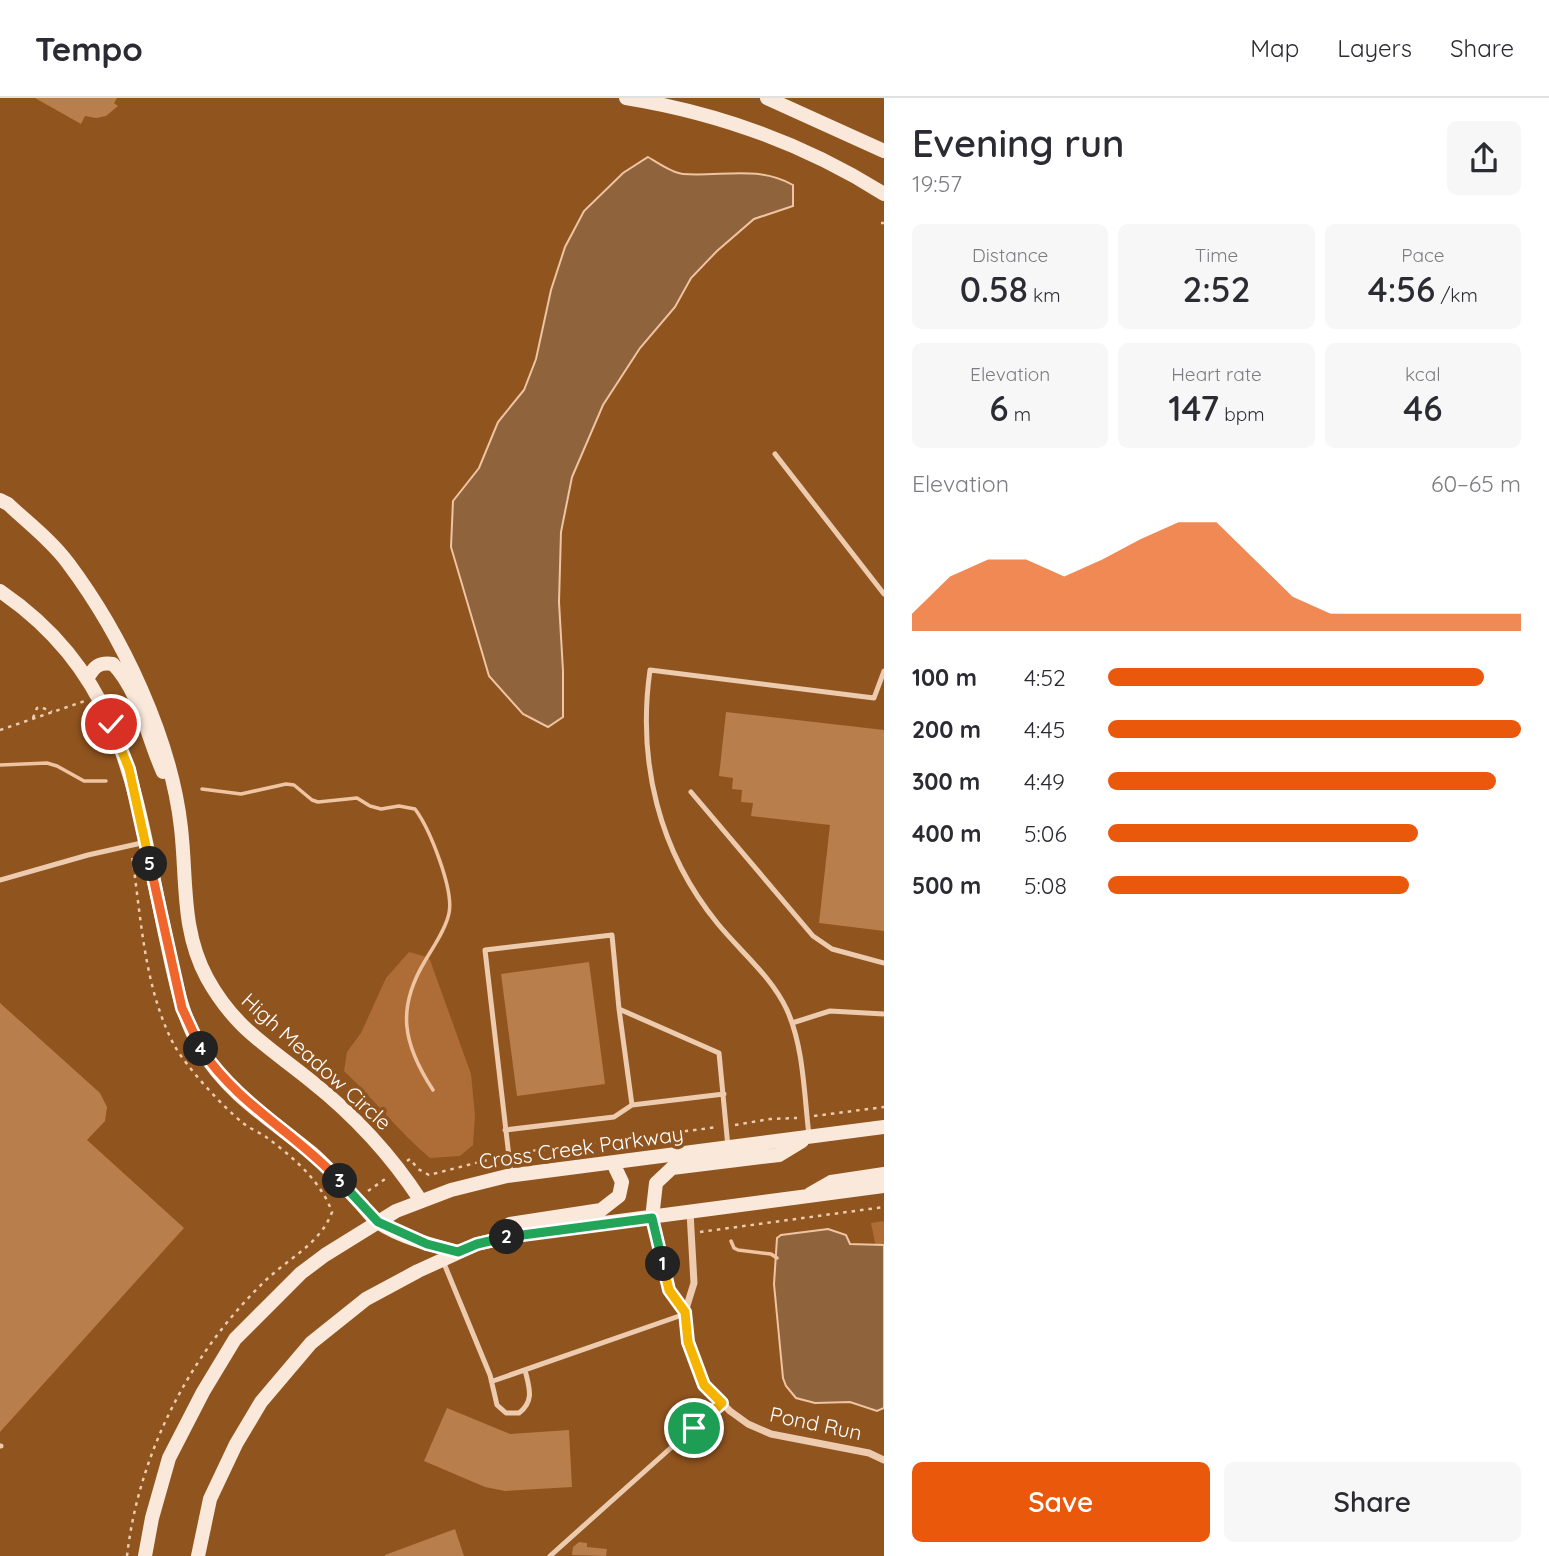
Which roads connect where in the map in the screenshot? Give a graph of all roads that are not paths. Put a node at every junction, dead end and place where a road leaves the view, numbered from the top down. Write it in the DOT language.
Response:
graph roads {
  1 [pos="626,98"];
  2 [pos="767,98"];
  3 [pos="884,151"];
  4 [pos="884,194"];
  5 [pos="775,454"];
  6 [pos="3,502"];
  7 [pos="0,591"];
  8 [pos="884,594"];
  9 [pos="884,671"];
  10 [pos="87,679"];
  11 [pos="881,688"];
  12 [pos="691,792"];
  13 [pos="176,798"];
  14 [pos="146,842"];
  15 [pos="0,880"];
  16 [pos="884,963"];
  17 [pos="620,1009"];
  18 [pos="884,1014"];
  19 [pos="792,1023"];
  20 [pos="724,1094"];
  21 [pos="632,1105"];
  22 [pos="884,1127"];
  23 [pos="505,1130"];
  24 [pos="810,1137"];
  25 [pos="728,1147"];
  26 [pos="612,1163"];
  27 [pos="884,1174"];
  28 [pos="512,1175"];
  29 [pos="884,1186"];
  30 [pos="803,1198"];
  31 [pos="421,1201"];
  32 [pos="690,1212"];
  33 [pos="652,1218"];
  34 [pos="378,1222"];
  35 [pos="497,1239"];
  36 [pos="458,1252"];
  37 [pos="443,1259"];
  38 [pos="685,1313"];
  39 [pos="525,1370"];
  40 [pos="492,1381"];
  41 [pos="722,1403"];
  42 [pos="884,1460"];
  43 [pos="145,1556"];
  44 [pos="198,1556"];
  45 [pos="550,1556"];
  1 -- 4 [label="street"];
  2 -- 3 [label="street"];
  5 -- 8 [label="lane"];
  6 -- 13 [label="street, High Meadow Circle"];
  7 -- 10 [label="street"];
  9 -- 11 [label="lane"];
  10 -- 13 [label="street"];
  10 -- 14 [label="street"];
  11 -- 19 [label="lane"];
  12 -- 16 [label="lane"];
  13 -- 31 [label="street, High Meadow Circle"];
  14 -- 15 [label="lane"];
  14 -- 34 [label="street"];
  17 -- 20 [label="lane"];
  17 -- 21 [label="lane"];
  17 -- 23 [label="lane"];
  18 -- 19 [label="lane"];
  19 -- 24 [label="lane"];
  20 -- 21 [label="lane"];
  20 -- 25 [label="lane"];
  21 -- 23 [label="lane"];
  22 -- 24 [label="street, Cross Creek Parkway"];
  23 -- 28 [label="lane"];
  24 -- 25 [label="street, Cross Creek Parkway"];
  24 -- 33 [label="street"];
  25 -- 26 [label="street, Cross Creek Parkway"];
  26 -- 28 [label="street, Cross Creek Parkway"];
  26 -- 35 [label="street"];
  27 -- 30 [label="street"];
  28 -- 31 [label="street, Cross Creek Parkway"];
  29 -- 30 [label="street"];
  30 -- 32 [label="street"];
  31 -- 34 [label="street, Cross Creek Parkway"];
  32 -- 33 [label="street"];
  32 -- 38 [label="street, Pond Run"];
  33 -- 35 [label="street"];
  33 -- 38 [label="street, Pond Run"];
  34 -- 36 [label="street"];
  34 -- 43 [label="street, Cross Creek Parkway"];
  35 -- 36 [label="street"];
  36 -- 37 [label="street"];
  37 -- 40 [label="lane"];
  37 -- 44 [label="street"];
  38 -- 39 [label="lane"];
  38 -- 41 [label="street, Pond Run"];
  39 -- 40 [label="lane"];
  39 -- 40 [label="lane"];
  41 -- 42 [label="street, Pond Run"];
  41 -- 45 [label="lane"];
}
